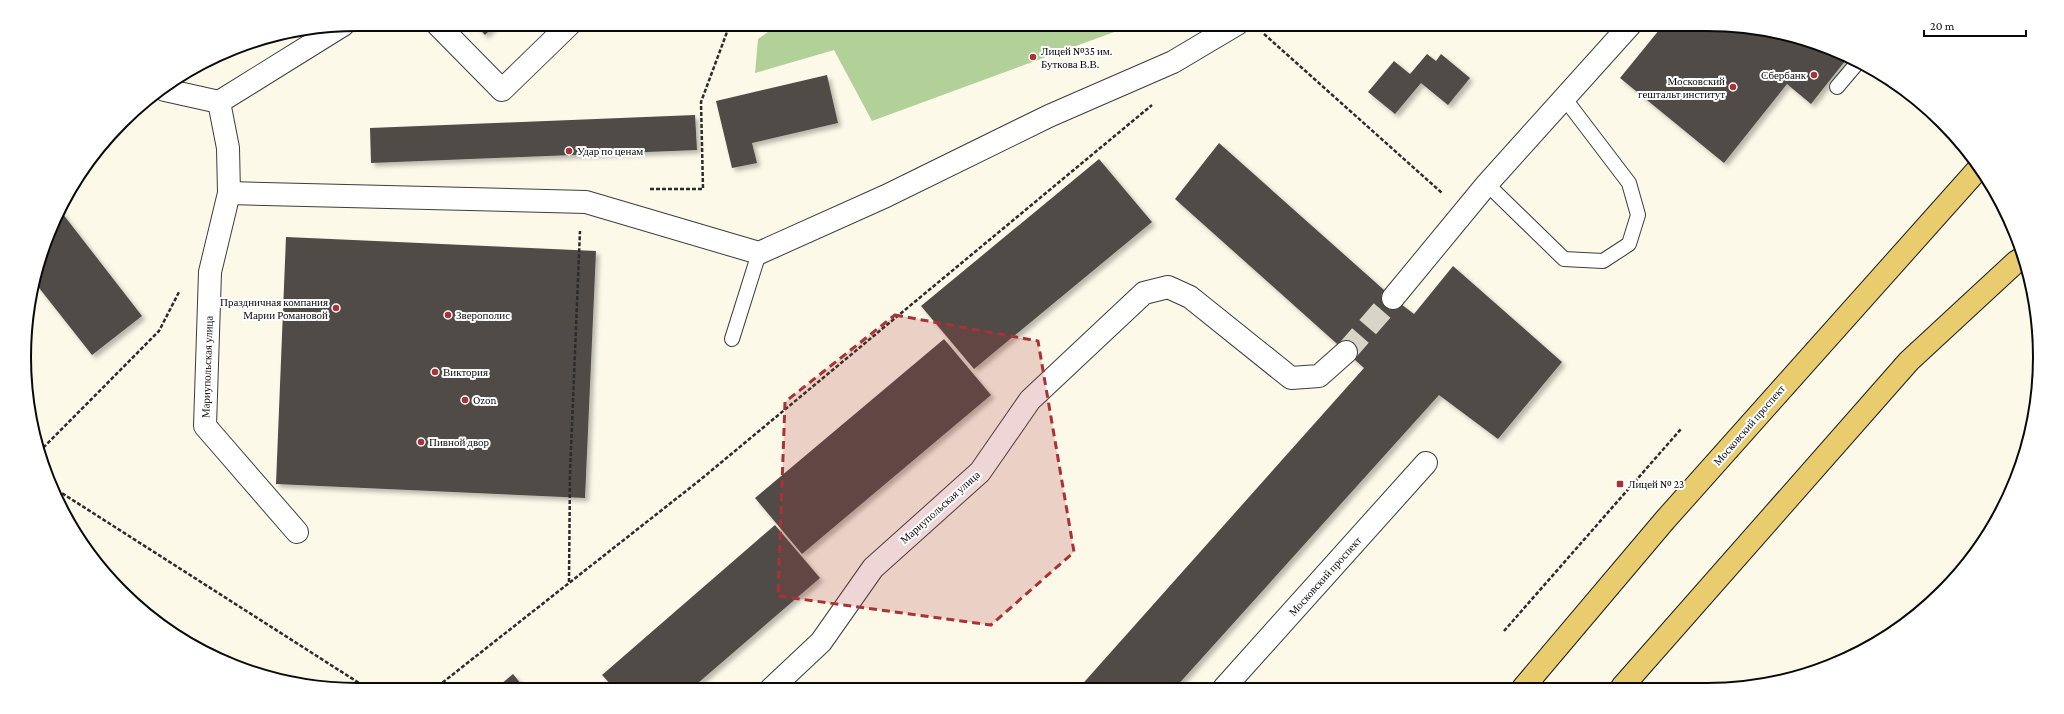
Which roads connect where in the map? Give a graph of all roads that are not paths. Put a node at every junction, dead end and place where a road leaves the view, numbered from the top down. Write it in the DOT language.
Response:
graph roads {
  1 [pos="444,31"];
  2 [pos="563,31"];
  3 [pos="1225,31"];
  4 [pos="1625,31"];
  5 [pos="331,32"];
  6 [pos="1854,67"];
  7 [pos="1837,87"];
  8 [pos="169,91"];
  9 [pos="1564,99"];
  10 [pos="219,102"];
  11 [pos="1975,172"];
  12 [pos="1487,184"];
  13 [pos="229,193"];
  14 [pos="759,254"];
  15 [pos="2018,260"];
  16 [pos="1393,298"];
  17 [pos="732,339"];
  18 [pos="1346,352"];
  19 [pos="1426,463"];
  20 [pos="297,532"];
  21 [pos="777,683"];
  22 [pos="1228,683"];
  23 [pos="1527,683"];
  24 [pos="1626,683"];
  1 -- 2 [label="street"];
  3 -- 14 [label="street"];
  4 -- 9 [label="street"];
  5 -- 10 [label="street"];
  6 -- 7 [label="lane"];
  8 -- 10 [label="street"];
  9 -- 12 [label="street"];
  9 -- 12 [label="lane"];
  10 -- 13 [label="street, Мариупольская улица"];
  11 -- 23 [label="main road, Московский проспект"];
  12 -- 16 [label="street"];
  13 -- 14 [label="street"];
  13 -- 20 [label="street, Мариупольская улица"];
  14 -- 17 [label="lane"];
  15 -- 24 [label="main road"];
  18 -- 21 [label="street, Мариупольская улица"];
  19 -- 22 [label="street, Московский проспект"];
}
